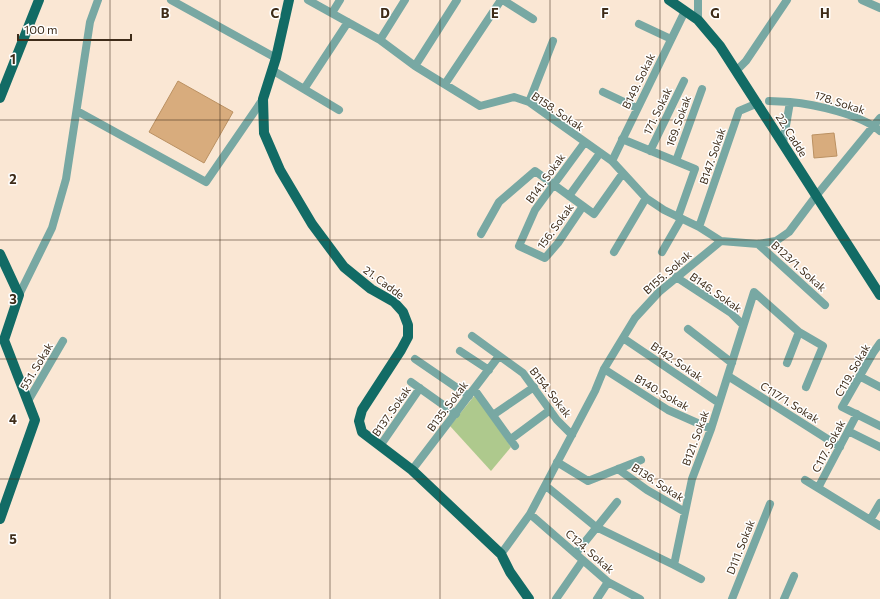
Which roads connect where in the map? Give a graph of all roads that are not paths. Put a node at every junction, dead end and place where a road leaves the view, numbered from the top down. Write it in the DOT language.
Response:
graph roads {
  1 [pos="38,0"];
  2 [pos="98,0"];
  3 [pos="171,0"];
  4 [pos="289,0"];
  5 [pos="308,0"];
  6 [pos="340,0"];
  7 [pos="405,0"];
  8 [pos="457,0"];
  9 [pos="502,0"];
  10 [pos="669,0"];
  11 [pos="698,0"];
  12 [pos="787,0"];
  13 [pos="862,0"];
  14 [pos="880,8"];
  15 [pos="684,11"];
  16 [pos="332,13"];
  17 [pos="534,19"];
  18 [pos="698,20"];
  19 [pos="348,22"];
  20 [pos="639,24"];
  21 [pos="671,39"];
  22 [pos="380,40"];
  23 [pos="553,41"];
  24 [pos="276,58"];
  25 [pos="415,66"];
  26 [pos="272,70"];
  27 [pos="737,70"];
  28 [pos="684,80"];
  29 [pos="445,84"];
  30 [pos="304,88"];
  31 [pos="702,89"];
  32 [pos="603,92"];
  33 [pos="0,98"];
  34 [pos="263,99"];
  35 [pos="769,101"];
  36 [pos="529,102"];
  37 [pos="790,102"];
  38 [pos="758,103"];
  39 [pos="637,108"];
  40 [pos="339,110"];
  41 [pos="77,111"];
  42 [pos="880,118"];
  43 [pos="877,128"];
  44 [pos="622,139"];
  45 [pos="585,142"];
  46 [pos="782,143"];
  47 [pos="650,151"];
  48 [pos="600,153"];
  49 [pos="612,161"];
  50 [pos="676,161"];
  51 [pos="622,173"];
  52 [pos="554,185"];
  53 [pos="569,196"];
  54 [pos="816,196"];
  55 [pos="646,198"];
  56 [pos="583,206"];
  57 [pos="679,218"];
  58 [pos="699,228"];
  59 [pos="481,234"];
  60 [pos="721,241"];
  61 [pos="758,244"];
  62 [pos="614,252"];
  63 [pos="662,252"];
  64 [pos="0,254"];
  65 [pos="545,258"];
  66 [pos="676,277"];
  67 [pos="880,295"];
  68 [pos="19,296"];
  69 [pos="825,305"];
  70 [pos="742,325"];
  71 [pos="688,329"];
  72 [pos="799,332"];
  73 [pos="472,336"];
  74 [pos="2,338"];
  75 [pos="623,338"];
  76 [pos="63,341"];
  77 [pos="880,343"];
  78 [pos="460,351"];
  79 [pos="499,356"];
  80 [pos="415,359"];
  81 [pos="732,363"];
  82 [pos="787,363"];
  83 [pos="604,369"];
  84 [pos="489,370"];
  85 [pos="728,376"];
  86 [pos="861,377"];
  87 [pos="411,382"];
  88 [pos="534,387"];
  89 [pos="806,387"];
  90 [pos="880,387"];
  91 [pos="420,388"];
  92 [pos="474,389"];
  93 [pos="469,396"];
  94 [pos="28,401"];
  95 [pos="719,403"];
  96 [pos="550,410"];
  97 [pos="456,414"];
  98 [pos="857,414"];
  99 [pos="493,415"];
  100 [pos="880,426"];
  101 [pos="711,429"];
  102 [pos="848,431"];
  103 [pos="572,435"];
  104 [pos="380,446"];
  105 [pos="840,447"];
  106 [pos="880,447"];
  107 [pos="641,460"];
  108 [pos="557,462"];
  109 [pos="618,468"];
  110 [pos="412,470"];
  111 [pos="805,480"];
  112 [pos="546,486"];
  113 [pos="818,488"];
  114 [pos="617,502"];
  115 [pos="880,503"];
  116 [pos="770,504"];
  117 [pos="685,512"];
  118 [pos="530,514"];
  119 [pos="0,519"];
  120 [pos="870,520"];
  121 [pos="880,526"];
  122 [pos="596,527"];
  123 [pos="576,553"];
  124 [pos="501,554"];
  125 [pos="583,560"];
  126 [pos="674,565"];
  127 [pos="794,576"];
  128 [pos="702,579"];
  129 [pos="608,582"];
  130 [pos="529,599"];
  131 [pos="556,599"];
  132 [pos="597,599"];
  133 [pos="640,599"];
  134 [pos="732,599"];
  135 [pos="784,599"];
  1 -- 33 [label="main road"];
  2 -- 41 [label="street"];
  3 -- 24 [label="street"];
  4 -- 24 [label="main road, 21. Cadde"];
  5 -- 16 [label="street, B158. Sokak"];
  6 -- 16 [label="street"];
  7 -- 22 [label="street"];
  8 -- 25 [label="street"];
  9 -- 17 [label="street"];
  9 -- 29 [label="street"];
  10 -- 15 [label="main road, 22. Cadde"];
  11 -- 18 [label="street"];
  12 -- 27 [label="street"];
  13 -- 14 [label="street"];
  15 -- 18 [label="main road, 22. Cadde"];
  15 -- 21 [label="street, B149. Sokak"];
  16 -- 19 [label="street, B158. Sokak"];
  18 -- 27 [label="main road, 22. Cadde"];
  19 -- 22 [label="street, B158. Sokak"];
  19 -- 30 [label="street"];
  20 -- 21 [label="street"];
  21 -- 39 [label="street, B149. Sokak"];
  22 -- 25 [label="street, B158. Sokak"];
  23 -- 36 [label="street"];
  24 -- 26 [label="main road, 21. Cadde"];
  25 -- 29 [label="street, B158. Sokak"];
  26 -- 30 [label="street"];
  26 -- 34 [label="main road, 21. Cadde"];
  27 -- 38 [label="main road, 22. Cadde"];
  28 -- 47 [label="street, 171. Sokak"];
  29 -- 36 [label="street, B158. Sokak"];
  30 -- 40 [label="street"];
  31 -- 50 [label="street, 169. Sokak"];
  32 -- 39 [label="street"];
  34 -- 41 [label="street"];
  34 -- 104 [label="main road, 21. Cadde"];
  35 -- 37 [label="street, 178. Sokak"];
  36 -- 45 [label="street, B158. Sokak"];
  37 -- 43 [label="street, 178. Sokak"];
  37 -- 46 [label="street"];
  38 -- 46 [label="main road, 22. Cadde"];
  38 -- 58 [label="street, B147. Sokak"];
  39 -- 44 [label="street, B149. Sokak"];
  41 -- 68 [label="street"];
  42 -- 43 [label="street"];
  43 -- 54 [label="street"];
  44 -- 47 [label="street, 169. Sokak"];
  44 -- 49 [label="street, B149. Sokak"];
  45 -- 48 [label="street, B158. Sokak"];
  45 -- 52 [label="street, B141. Sokak"];
  46 -- 54 [label="main road, 22. Cadde"];
  47 -- 50 [label="street, 169. Sokak"];
  48 -- 49 [label="street, B158. Sokak"];
  48 -- 53 [label="street"];
  49 -- 51 [label="street, B158. Sokak"];
  50 -- 57 [label="street, 169. Sokak"];
  51 -- 55 [label="street, B158. Sokak"];
  51 -- 56 [label="street, 156. Sokak"];
  52 -- 53 [label="street, 156. Sokak"];
  52 -- 59 [label="street, 156. Sokak"];
  52 -- 65 [label="street, B141. Sokak"];
  53 -- 56 [label="street, 156. Sokak"];
  54 -- 61 [label="street"];
  54 -- 67 [label="main road, 22. Cadde"];
  55 -- 57 [label="street, B158. Sokak"];
  55 -- 62 [label="street"];
  56 -- 65 [label="street, 156. Sokak"];
  57 -- 58 [label="street, B158. Sokak"];
  57 -- 63 [label="street"];
  58 -- 60 [label="street, B158. Sokak"];
  60 -- 61 [label="street"];
  60 -- 66 [label="street, B155. Sokak"];
  61 -- 69 [label="street, B123/1. Sokak"];
  64 -- 68 [label="main road"];
  66 -- 70 [label="street, B146. Sokak"];
  66 -- 75 [label="street, B155. Sokak"];
  68 -- 74 [label="main road"];
  70 -- 72 [label="street, B121. Sokak"];
  70 -- 81 [label="street, B121. Sokak"];
  71 -- 81 [label="street"];
  72 -- 82 [label="street"];
  72 -- 89 [label="street"];
  73 -- 79 [label="street, B154. Sokak"];
  74 -- 94 [label="main road"];
  75 -- 83 [label="street, B155. Sokak"];
  75 -- 95 [label="street, B142. Sokak"];
  76 -- 94 [label="street, 551. Sokak"];
  77 -- 86 [label="street, C119. Sokak"];
  78 -- 84 [label="street"];
  79 -- 84 [label="street, B135. Sokak"];
  79 -- 88 [label="street, B154. Sokak"];
  80 -- 93 [label="street"];
  81 -- 85 [label="street, B121. Sokak"];
  83 -- 101 [label="street, B140. Sokak"];
  83 -- 103 [label="street, B155. Sokak"];
  84 -- 92 [label="street, B135. Sokak"];
  85 -- 95 [label="street, B121. Sokak"];
  85 -- 105 [label="street, C117/1. Sokak"];
  86 -- 90 [label="street"];
  86 -- 98 [label="street, C119. Sokak"];
  87 -- 91 [label="street"];
  88 -- 96 [label="street, B154. Sokak"];
  88 -- 99 [label="street"];
  91 -- 97 [label="street"];
  91 -- 104 [label="street, B137. Sokak"];
  92 -- 93 [label="street, B135. Sokak"];
  92 -- 99 [label="street"];
  93 -- 97 [label="street, B135. Sokak"];
  94 -- 119 [label="main road"];
  95 -- 101 [label="street, B121. Sokak"];
  96 -- 99 [label="street"];
  96 -- 103 [label="street, B154. Sokak"];
  97 -- 110 [label="street, B135. Sokak"];
  98 -- 100 [label="street"];
  98 -- 102 [label="street, C117. Sokak"];
  101 -- 117 [label="street, B121. Sokak"];
  102 -- 105 [label="street, C117. Sokak"];
  102 -- 106 [label="street"];
  103 -- 108 [label="street, B155. Sokak"];
  104 -- 110 [label="main road, 21. Cadde"];
  105 -- 113 [label="street, C117. Sokak"];
  107 -- 109 [label="street"];
  108 -- 109 [label="street"];
  108 -- 112 [label="street, B155. Sokak"];
  109 -- 117 [label="street, B136. Sokak"];
  110 -- 124 [label="main road, 21. Cadde"];
  111 -- 113 [label="street"];
  112 -- 118 [label="street, B155. Sokak"];
  112 -- 122 [label="street"];
  113 -- 120 [label="street"];
  114 -- 122 [label="street"];
  115 -- 120 [label="street"];
  116 -- 134 [label="street, D111. Sokak"];
  117 -- 126 [label="street, B121. Sokak"];
  118 -- 123 [label="street, C124. Sokak"];
  118 -- 124 [label="street, B155. Sokak"];
  120 -- 121 [label="street"];
  122 -- 123 [label="street"];
  122 -- 126 [label="street"];
  123 -- 125 [label="street, C124. Sokak"];
  124 -- 130 [label="main road, 21. Cadde"];
  125 -- 129 [label="street, C124. Sokak"];
  125 -- 131 [label="street"];
  126 -- 128 [label="street"];
  127 -- 135 [label="street"];
  129 -- 132 [label="street"];
  129 -- 133 [label="street, C124. Sokak"];
}
